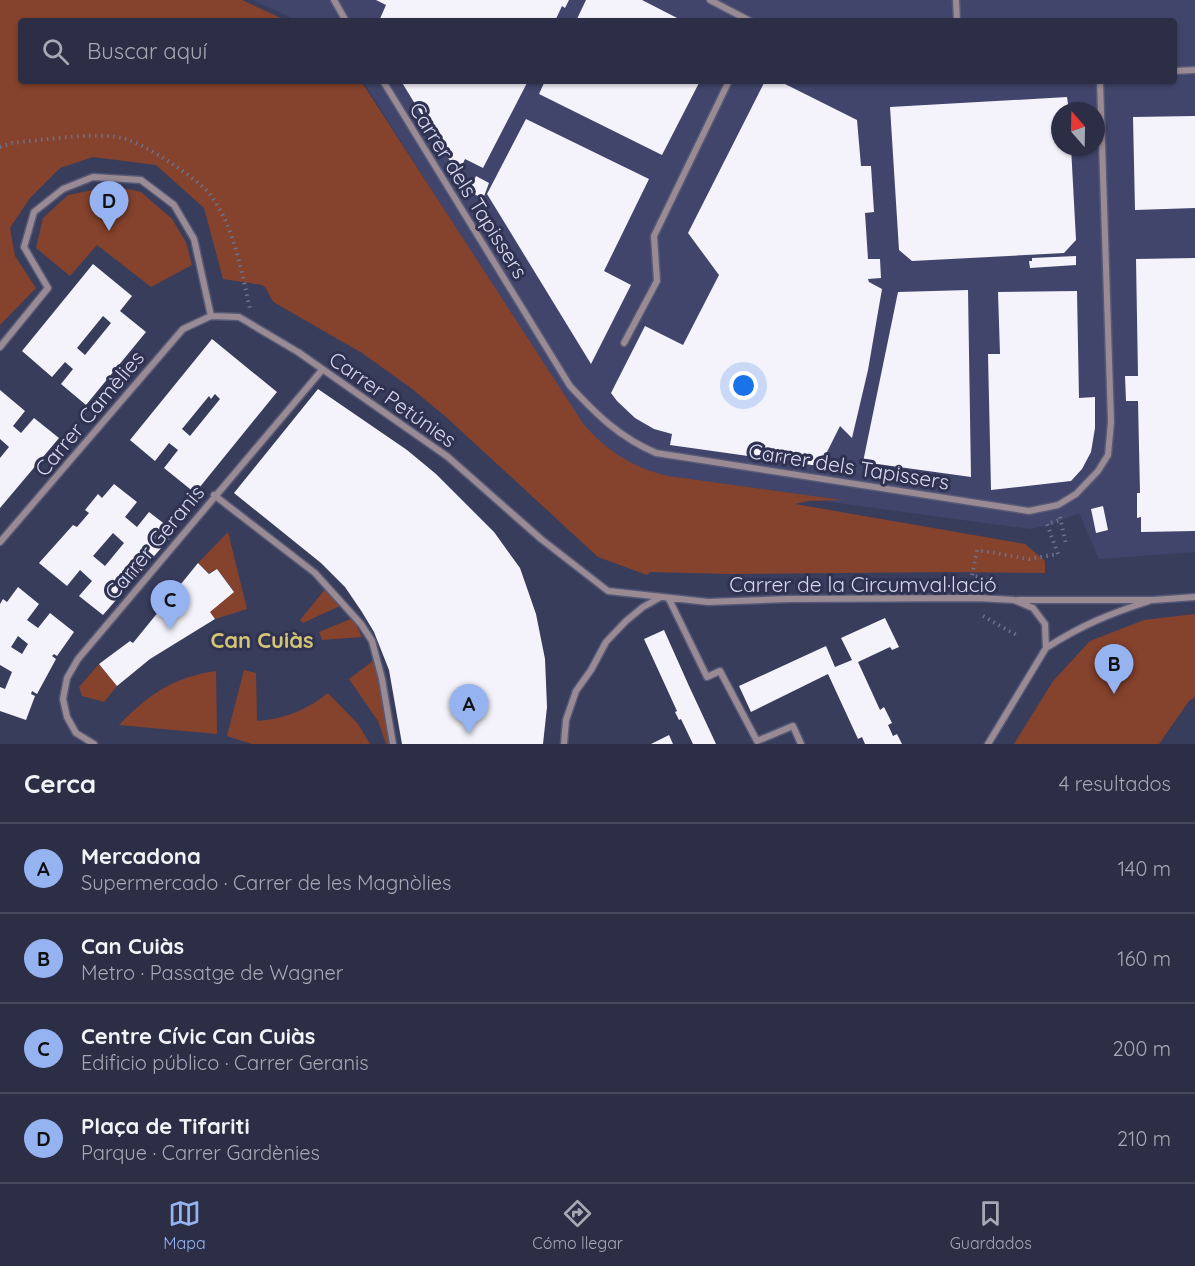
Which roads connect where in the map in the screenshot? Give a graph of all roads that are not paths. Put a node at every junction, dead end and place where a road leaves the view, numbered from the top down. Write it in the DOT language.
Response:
graph roads {
  1 [pos="334,0"];
  2 [pos="710,0"];
  3 [pos="956,0"];
  4 [pos="344,18"];
  5 [pos="744,18"];
  6 [pos="957,18"];
  7 [pos="1195,70"];
  8 [pos="1177,71"];
  9 [pos="385,84"];
  10 [pos="728,84"];
  11 [pos="1100,84"];
  12 [pos="211,316"];
  13 [pos="624,343"];
  14 [pos="0,347"];
  15 [pos="322,370"];
  16 [pos="214,495"];
  17 [pos="0,542"];
  18 [pos="608,591"];
  19 [pos="1195,597"];
  20 [pos="660,598"];
  21 [pos="669,599"];
  22 [pos="1014,600"];
  23 [pos="1153,600"];
  24 [pos="1046,648"];
  25 [pos="94,744"];
  26 [pos="393,744"];
  27 [pos="564,744"];
  28 [pos="801,744"];
  29 [pos="988,744"];
  1 -- 4 [label="street"];
  2 -- 5 [label="street"];
  3 -- 6 [label="street"];
  7 -- 8 [label="street"];
  9 -- 11 [label="street, Carrer dels Tapissers"];
  10 -- 13 [label="street"];
  12 -- 14 [label="street"];
  12 -- 15 [label="street, Carrer Petúnies"];
  12 -- 17 [label="street, Carrer Camèlies"];
  15 -- 16 [label="street, Carrer Geranis"];
  15 -- 18 [label="street, Carrer Petúnies"];
  16 -- 25 [label="street, Carrer Geranis"];
  16 -- 26 [label="street"];
  18 -- 20 [label="street, Carrer de la Circumval·lació"];
  19 -- 23 [label="street"];
  20 -- 21 [label="street, Carrer de la Circumval·lació"];
  20 -- 27 [label="street"];
  21 -- 22 [label="street, Carrer de la Circumval·lació"];
  21 -- 28 [label="street"];
  22 -- 23 [label="street"];
  22 -- 24 [label="street, Carrer de la Circumval·lació"];
  23 -- 24 [label="street"];
  24 -- 29 [label="street"];
}
